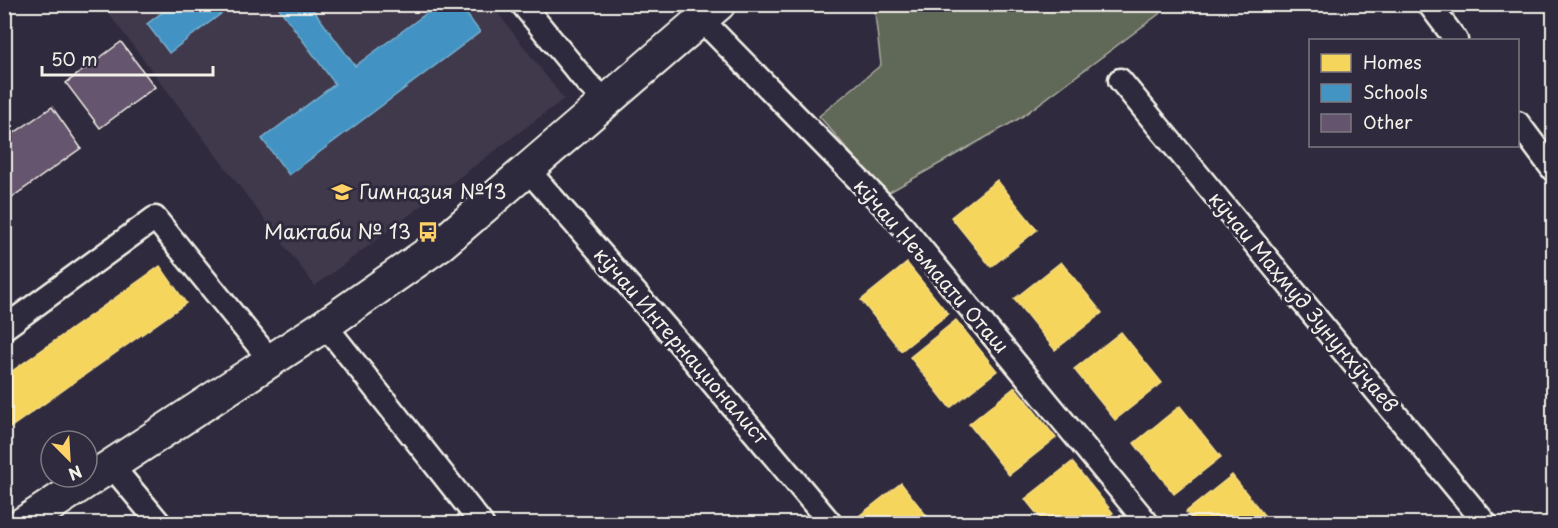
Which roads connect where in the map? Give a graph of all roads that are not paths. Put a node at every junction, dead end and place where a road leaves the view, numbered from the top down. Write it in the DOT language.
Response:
graph roads {
  1 [pos="522,4"];
  2 [pos="1429,4"];
  3 [pos="711,12"];
  4 [pos="1455,39"];
  5 [pos="1120,80"];
  6 [pos="608,101"];
  7 [pos="1519,124"];
  8 [pos="528,170"];
  9 [pos="1554,171"];
  10 [pos="325,325"];
  11 [pos="4,328"];
  12 [pos="271,361"];
  13 [pos="111,465"];
  14 [pos="22,524"];
  15 [pos="160,524"];
  16 [pos="482,524"];
  17 [pos="831,524"];
  18 [pos="1148,524"];
  19 [pos="1486,524"];
  1 -- 6 [label="street"];
  2 -- 4 [label="street"];
  3 -- 6 [label="main road"];
  3 -- 18 [label="street, кӯчаи Неъмаати Оташ"];
  5 -- 19 [label="street, кӯчаи Маҳмуд Зунунхӯҷаев"];
  6 -- 8 [label="main road"];
  7 -- 9 [label="street"];
  8 -- 10 [label="main road"];
  8 -- 17 [label="street, кӯчаи Интернационалист"];
  10 -- 12 [label="main road"];
  10 -- 16 [label="street"];
  11 -- 12 [label="street"];
  12 -- 13 [label="main road"];
  13 -- 14 [label="main road"];
  13 -- 15 [label="street"];
}
